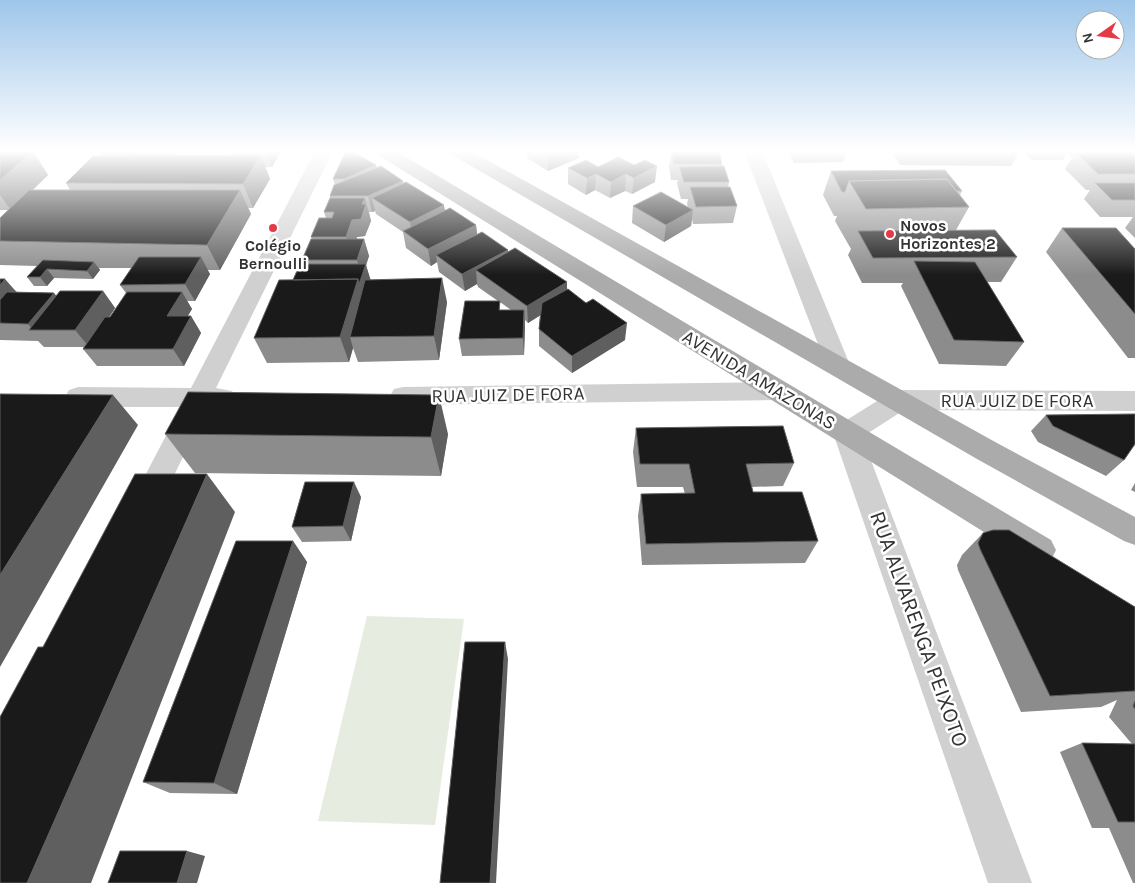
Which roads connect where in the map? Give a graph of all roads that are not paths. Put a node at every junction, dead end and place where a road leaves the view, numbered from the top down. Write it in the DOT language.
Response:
graph roads {
  1 [pos="303,192"];
  2 [pos="451,192"];
  3 [pos="531,192"];
  4 [pos="770,192"];
  5 [pos="838,365"];
  6 [pos="777,391"];
  7 [pos="378,396"];
  8 [pos="50,397"];
  9 [pos="249,397"];
  10 [pos="200,398"];
  11 [pos="899,400"];
  12 [pos="1135,401"];
  13 [pos="847,433"];
  14 [pos="131,531"];
  15 [pos="1135,532"];
  16 [pos="1059,562"];
  17 [pos="1010,883"];
  1 -- 10 [label="street"];
  2 -- 6 [label="main road, AVENIDA AMAZONAS"];
  3 -- 5 [label="main road"];
  4 -- 5 [label="street"];
  5 -- 11 [label="main road"];
  6 -- 7 [label="street, RUA JUIZ DE FORA"];
  6 -- 13 [label="main road, AVENIDA AMAZONAS"];
  8 -- 10 [label="street"];
  9 -- 10 [label="street"];
  10 -- 14 [label="street"];
  11 -- 12 [label="street, RUA JUIZ DE FORA"];
  11 -- 13 [label="street"];
  11 -- 15 [label="main road"];
  13 -- 16 [label="main road, AVENIDA AMAZONAS"];
  13 -- 17 [label="street, RUA ALVARENGA PEIXOTO"];
}
